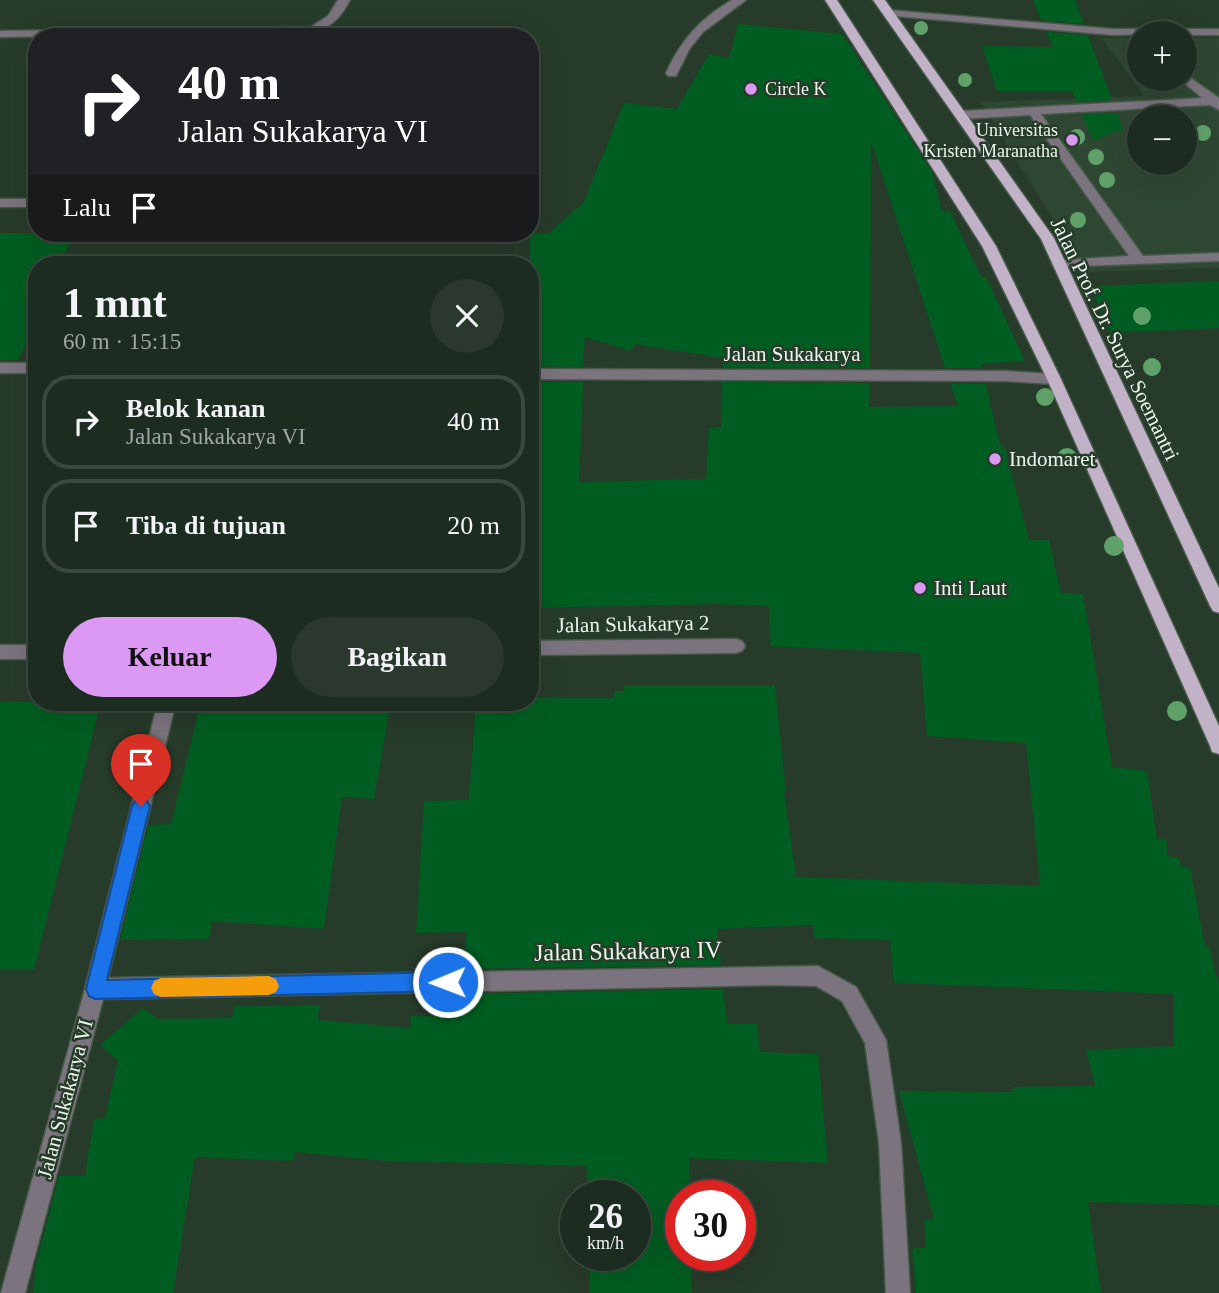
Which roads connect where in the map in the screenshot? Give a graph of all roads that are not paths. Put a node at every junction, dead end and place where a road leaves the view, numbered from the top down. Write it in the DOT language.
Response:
graph roads {
  1 [pos="344,0"];
  2 [pos="740,0"];
  3 [pos="831,0"];
  4 [pos="879,0"];
  5 [pos="888,13"];
  6 [pos="319,28"];
  7 [pos="1219,32"];
  8 [pos="0,34"];
  9 [pos="28,34"];
  10 [pos="672,73"];
  11 [pos="1197,87"];
  12 [pos="1217,104"];
  13 [pos="1033,111"];
  14 [pos="961,115"];
  15 [pos="28,203"];
  16 [pos="0,204"];
  17 [pos="1219,257"];
  18 [pos="1139,260"];
  19 [pos="1059,264"];
  20 [pos="0,368"];
  21 [pos="28,368"];
  22 [pos="539,374"];
  23 [pos="1054,379"];
  24 [pos="1219,606"];
  25 [pos="736,646"];
  26 [pos="539,648"];
  27 [pos="0,652"];
  28 [pos="28,652"];
  29 [pos="165,711"];
  30 [pos="1219,746"];
  31 [pos="95,989"];
  32 [pos="13,1293"];
  33 [pos="898,1293"];
  1 -- 6 [label="street"];
  2 -- 10 [label="street"];
  3 -- 23 [label="main road"];
  4 -- 5 [label="main road, Jalan Prof. Dr. Surya Soemantri"];
  5 -- 7 [label="street"];
  5 -- 14 [label="main road, Jalan Prof. Dr. Surya Soemantri"];
  8 -- 9 [label="street"];
  11 -- 12 [label="street"];
  12 -- 13 [label="street"];
  13 -- 14 [label="street"];
  13 -- 18 [label="street"];
  14 -- 19 [label="main road, Jalan Prof. Dr. Surya Soemantri"];
  15 -- 16 [label="street"];
  17 -- 18 [label="street"];
  18 -- 19 [label="street"];
  19 -- 24 [label="main road, Jalan Prof. Dr. Surya Soemantri"];
  20 -- 21 [label="street"];
  22 -- 23 [label="street, Jalan Sukakarya"];
  23 -- 30 [label="main road"];
  25 -- 26 [label="street, Jalan Sukakarya 2"];
  27 -- 28 [label="street"];
  29 -- 31 [label="street, Jalan Sukakarya VI"];
  31 -- 32 [label="street, Jalan Sukakarya VI"];
  31 -- 33 [label="street, Jalan Sukakarya IV"];
}
